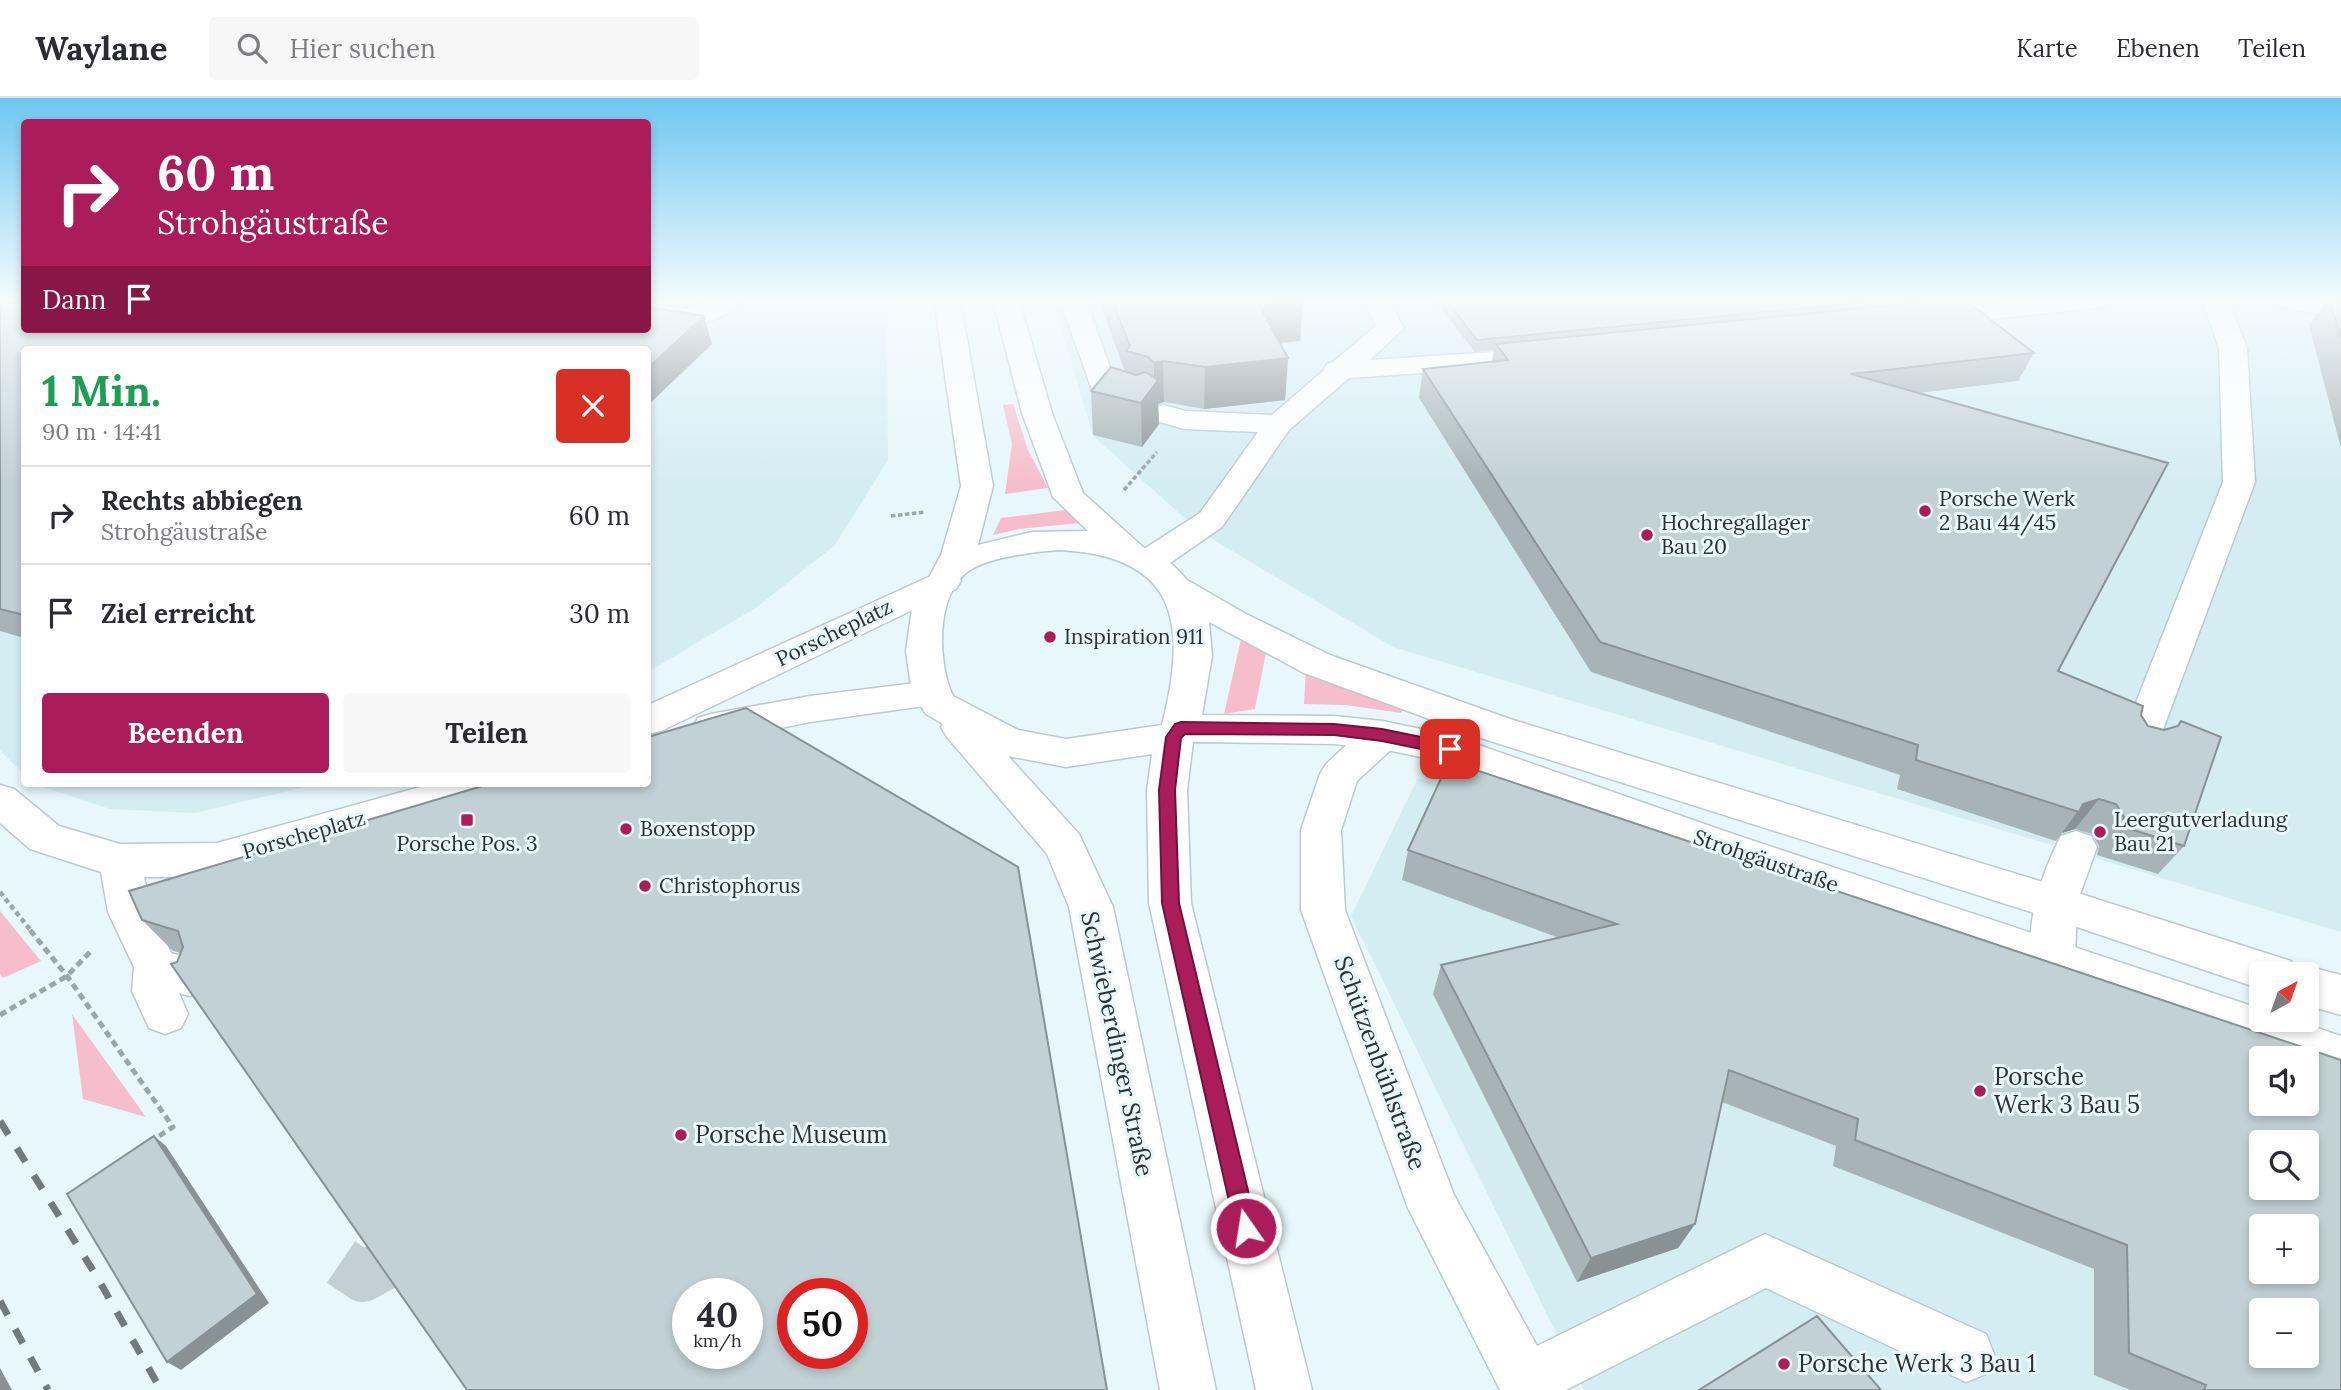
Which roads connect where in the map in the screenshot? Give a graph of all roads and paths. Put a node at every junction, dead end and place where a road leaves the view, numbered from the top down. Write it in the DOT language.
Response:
graph roads {
  1 [pos="957,360"];
  2 [pos="1023,360"];
  3 [pos="1094,360"];
  4 [pos="1349,360"];
  5 [pos="1505,360"];
  6 [pos="2233,360"];
  7 [pos="1337,370"];
  8 [pos="1156,421"];
  9 [pos="1279,424"];
  10 [pos="1123,492"];
  11 [pos="1140,557"];
  12 [pos="948,573"];
  13 [pos="1180,589"];
  14 [pos="936,699"];
  15 [pos="651,720"];
  16 [pos="1177,733"];
  17 [pos="1382,735"];
  18 [pos="651,739"];
  19 [pos="2138,743"];
  20 [pos="473,787"];
  21 [pos="0,800"];
  22 [pos="2076,847"];
  23 [pos="120,860"];
  24 [pos="0,892"];
  25 [pos="2056,903"];
  26 [pos="2053,959"];
  27 [pos="2249,966"];
  28 [pos="67,976"];
  29 [pos="2319,989"];
  30 [pos="2341,995"];
  31 [pos="165,1014"];
  32 [pos="0,1015"];
  33 [pos="2341,1057"];
  34 [pos="147,1144"];
  35 [pos="1966,1354"];
  36 [pos="1528,1385"];
  37 [pos="1188,1390"];
  38 [pos="1283,1390"];
  1 -- 12 [label="main road"];
  2 -- 11 [label="main road"];
  3 -- 8 [label="main road"];
  4 -- 7 [label="main road"];
  5 -- 7 [label="main road"];
  6 -- 19 [label="main road"];
  7 -- 9 [label="main road"];
  8 -- 9 [label="main road"];
  8 -- 10 [label="path"];
  9 -- 11 [label="main road"];
  11 -- 12 [label="main road, Porscheplatz"];
  11 -- 13 [label="main road, Porscheplatz"];
  12 -- 14 [label="main road, Porscheplatz"];
  12 -- 15 [label="main road, Porscheplatz"];
  13 -- 16 [label="main road"];
  13 -- 25 [label="main road, Strohgäustraße"];
  14 -- 16 [label="main road"];
  14 -- 18 [label="main road"];
  14 -- 37 [label="main road, Schwieberdinger Straße"];
  16 -- 17 [label="main road, Strohgäustraße"];
  16 -- 38 [label="main road"];
  17 -- 26 [label="main road, Strohgäustraße"];
  17 -- 36 [label="main road, Schützenbühlstraße"];
  20 -- 23 [label="main road, Porscheplatz"];
  21 -- 23 [label="main road, Porscheplatz"];
  22 -- 25 [label="main road"];
  23 -- 31 [label="main road"];
  24 -- 28 [label="path"];
  25 -- 26 [label="main road"];
  25 -- 27 [label="main road, Strohgäustraße"];
  26 -- 33 [label="main road, Strohgäustraße"];
  28 -- 32 [label="path"];
  28 -- 34 [label="path"];
  29 -- 30 [label="main road"];
  35 -- 36 [label="main road"];
}
